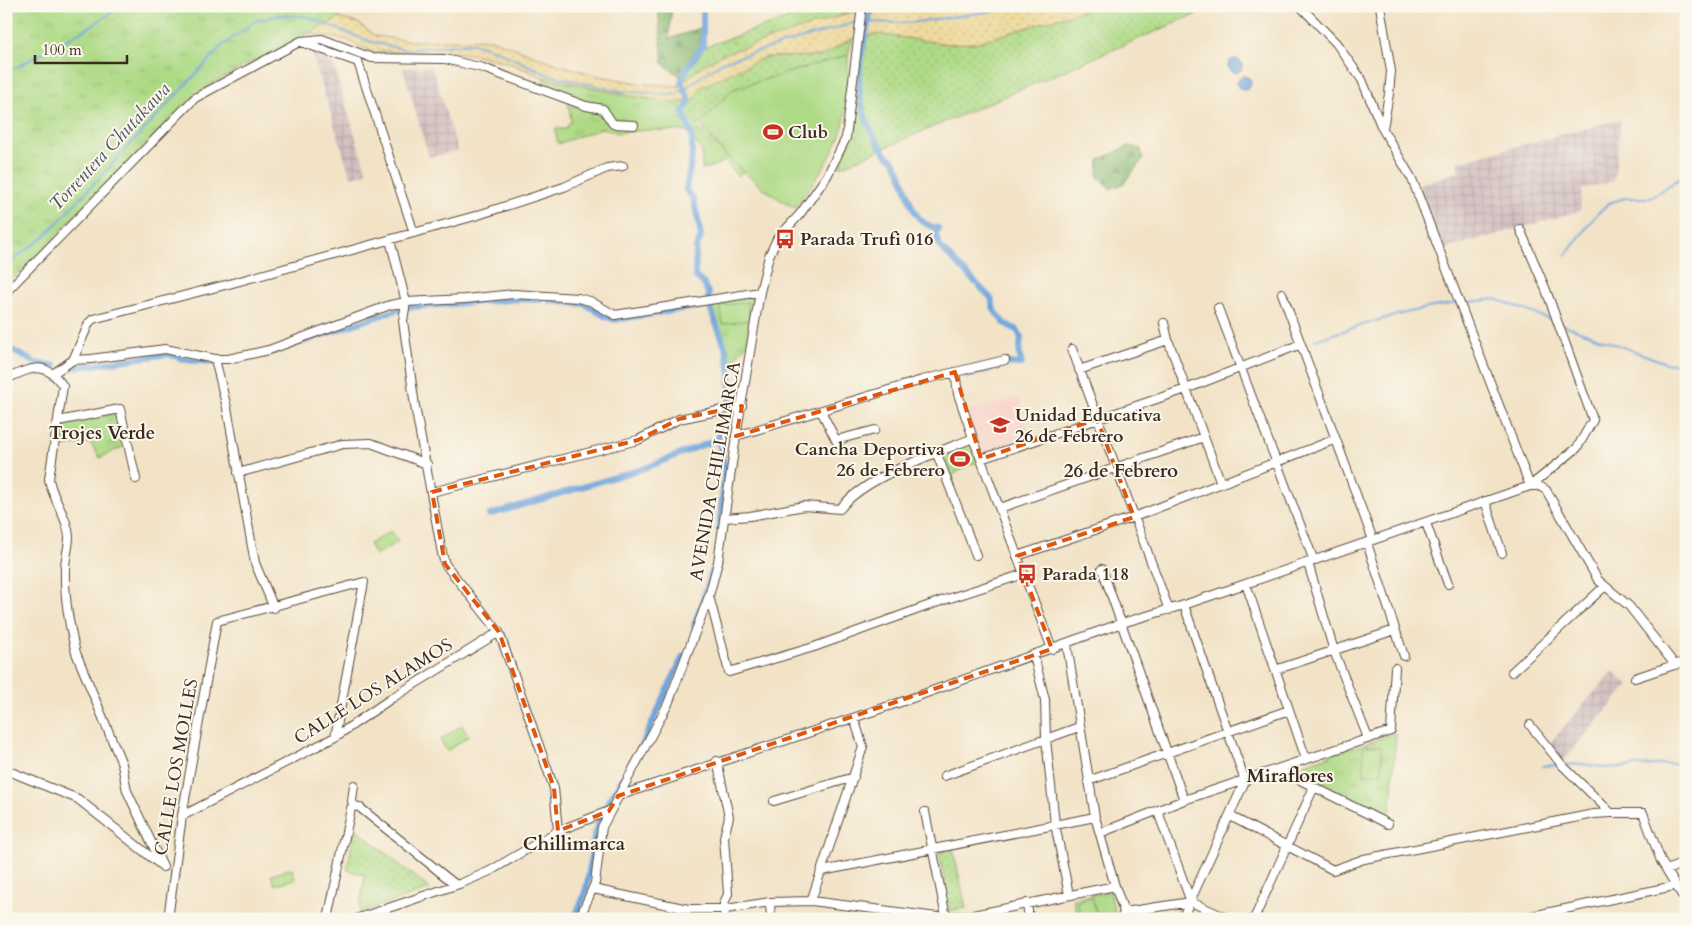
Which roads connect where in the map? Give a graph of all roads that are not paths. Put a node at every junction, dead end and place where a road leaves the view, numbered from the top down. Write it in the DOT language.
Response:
graph roads {
  1 [pos="862,6"];
  2 [pos="1300,6"];
  3 [pos="1380,6"];
  4 [pos="301,42"];
  5 [pos="634,125"];
  6 [pos="1382,128"];
  7 [pos="623,166"];
  8 [pos="1520,229"];
  9 [pos="414,233"];
  10 [pos="390,240"];
  11 [pos="6,292"];
  12 [pos="760,292"];
  13 [pos="1282,293"];
  14 [pos="406,302"];
  15 [pos="1218,308"];
  16 [pos="1164,323"];
  17 [pos="1168,340"];
  18 [pos="1301,344"];
  19 [pos="1072,349"];
  20 [pos="215,359"];
  21 [pos="73,360"];
  22 [pos="1005,360"];
  23 [pos="1241,369"];
  24 [pos="1079,370"];
  25 [pos="955,372"];
  26 [pos="54,373"];
  27 [pos="6,379"];
  28 [pos="1186,389"];
  29 [pos="742,406"];
  30 [pos="821,411"];
  31 [pos="1098,419"];
  32 [pos="58,421"];
  33 [pos="875,430"];
  34 [pos="736,436"];
  35 [pos="1204,436"];
  36 [pos="973,438"];
  37 [pos="1336,439"];
  38 [pos="836,440"];
  39 [pos="840,448"];
  40 [pos="937,454"];
  41 [pos="981,459"];
  42 [pos="1277,462"];
  43 [pos="427,464"];
  44 [pos="1115,468"];
  45 [pos="238,474"];
  46 [pos="136,479"];
  47 [pos="1220,483"];
  48 [pos="1530,486"];
  49 [pos="432,492"];
  50 [pos="1485,501"];
  51 [pos="1000,508"];
  52 [pos="1134,517"];
  53 [pos="725,518"];
  54 [pos="1426,523"];
  55 [pos="1370,541"];
  56 [pos="1502,553"];
  57 [pos="976,555"];
  58 [pos="1017,556"];
  59 [pos="1311,562"];
  60 [pos="1102,569"];
  61 [pos="1024,574"];
  62 [pos="1246,584"];
  63 [pos="1448,584"];
  64 [pos="1605,586"];
  65 [pos="709,596"];
  66 [pos="1184,605"];
  67 [pos="274,608"];
  68 [pos="1169,610"];
  69 [pos="1122,623"];
  70 [pos="1395,630"];
  71 [pos="499,632"];
  72 [pos="1066,645"];
  73 [pos="1052,649"];
  74 [pos="1334,651"];
  75 [pos="1034,656"];
  76 [pos="1404,656"];
  77 [pos="1686,662"];
  78 [pos="1675,665"];
  79 [pos="1395,668"];
  80 [pos="1275,670"];
  81 [pos="1512,672"];
  82 [pos="1635,678"];
  83 [pos="1290,710"];
  84 [pos="854,718"];
  85 [pos="1530,725"];
  86 [pos="1079,727"];
  87 [pos="1228,733"];
  88 [pos="335,737"];
  89 [pos="1368,738"];
  90 [pos="1046,739"];
  91 [pos="1168,754"];
  92 [pos="1306,759"];
  93 [pos="717,761"];
  94 [pos="1278,769"];
  95 [pos="6,770"];
  96 [pos="944,776"];
  97 [pos="854,777"];
  98 [pos="1088,781"];
  99 [pos="1245,781"];
  100 [pos="354,785"];
  101 [pos="1314,787"];
  102 [pos="618,796"];
  103 [pos="1184,800"];
  104 [pos="774,801"];
  105 [pos="354,806"];
  106 [pos="609,811"];
  107 [pos="925,812"];
  108 [pos="1158,812"];
  109 [pos="1611,813"];
  110 [pos="182,816"];
  111 [pos="1230,816"];
  112 [pos="1095,817"];
  113 [pos="1055,824"];
  114 [pos="1388,824"];
  115 [pos="558,831"];
  116 [pos="1100,832"];
  117 [pos="1287,847"];
  118 [pos="933,849"];
  119 [pos="1686,862"];
  120 [pos="163,866"];
  121 [pos="1667,870"];
  122 [pos="822,871"];
  123 [pos="173,875"];
  124 [pos="456,885"];
  125 [pos="1115,886"];
  126 [pos="1674,886"];
  127 [pos="593,889"];
  128 [pos="1069,895"];
  129 [pos="811,901"];
  130 [pos="770,902"];
  131 [pos="1191,902"];
  132 [pos="1686,902"];
  133 [pos="1027,903"];
  134 [pos="726,909"];
  135 [pos="1122,916"];
  136 [pos="370,917"];
  137 [pos="946,917"];
  138 [pos="168,919"];
  139 [pos="328,919"];
  140 [pos="356,919"];
  141 [pos="578,919"];
  142 [pos="723,919"];
  143 [pos="771,919"];
  144 [pos="1029,919"];
  145 [pos="1182,919"];
  146 [pos="1229,919"];
  147 [pos="1254,919"];
  148 [pos="1516,919"];
  1 -- 12 [label="street, AVENIDA CHILLIMARCA"];
  2 -- 6 [label="street"];
  3 -- 6 [label="street"];
  4 -- 5 [label="street"];
  4 -- 9 [label="street"];
  4 -- 11 [label="street"];
  6 -- 48 [label="street"];
  7 -- 9 [label="street"];
  8 -- 48 [label="street"];
  9 -- 10 [label="street"];
  10 -- 14 [label="street"];
  10 -- 21 [label="street"];
  12 -- 14 [label="street"];
  12 -- 29 [label="street, AVENIDA CHILLIMARCA"];
  13 -- 18 [label="street"];
  14 -- 20 [label="street"];
  14 -- 43 [label="street"];
  15 -- 23 [label="street"];
  16 -- 17 [label="street"];
  17 -- 24 [label="street"];
  17 -- 28 [label="street"];
  18 -- 23 [label="street"];
  18 -- 37 [label="street"];
  19 -- 24 [label="street"];
  20 -- 21 [label="street"];
  20 -- 45 [label="street"];
  21 -- 26 [label="street"];
  22 -- 25 [label="street"];
  23 -- 28 [label="street"];
  23 -- 42 [label="street"];
  24 -- 31 [label="street"];
  25 -- 30 [label="street"];
  25 -- 36 [label="street"];
  26 -- 27 [label="street"];
  26 -- 32 [label="street"];
  28 -- 31 [label="street"];
  28 -- 35 [label="street"];
  29 -- 34 [label="street, AVENIDA CHILLIMARCA"];
  29 -- 49 [label="street"];
  30 -- 34 [label="street"];
  30 -- 38 [label="street"];
  31 -- 41 [label="street"];
  31 -- 44 [label="street"];
  32 -- 46 [label="street"];
  32 -- 120 [label="street"];
  33 -- 38 [label="street"];
  34 -- 53 [label="street, AVENIDA CHILLIMARCA"];
  35 -- 44 [label="street"];
  35 -- 47 [label="street"];
  36 -- 40 [label="street"];
  36 -- 41 [label="street"];
  37 -- 42 [label="street"];
  37 -- 55 [label="street"];
  38 -- 39 [label="street"];
  40 -- 53 [label="street"];
  40 -- 57 [label="street"];
  41 -- 51 [label="street"];
  42 -- 47 [label="street"];
  42 -- 59 [label="street"];
  43 -- 45 [label="street"];
  43 -- 49 [label="street"];
  44 -- 51 [label="street"];
  44 -- 52 [label="street"];
  45 -- 67 [label="street"];
  47 -- 52 [label="street"];
  48 -- 50 [label="street"];
  48 -- 64 [label="street"];
  49 -- 71 [label="street"];
  50 -- 54 [label="street"];
  50 -- 56 [label="street"];
  51 -- 58 [label="street"];
  52 -- 58 [label="street"];
  52 -- 68 [label="street"];
  53 -- 65 [label="street, AVENIDA CHILLIMARCA"];
  54 -- 55 [label="street"];
  54 -- 63 [label="street"];
  55 -- 59 [label="street"];
  55 -- 70 [label="street"];
  58 -- 61 [label="street"];
  59 -- 62 [label="street"];
  59 -- 74 [label="street"];
  60 -- 69 [label="street"];
  61 -- 65 [label="street"];
  61 -- 73 [label="street"];
  62 -- 66 [label="street"];
  62 -- 80 [label="street"];
  64 -- 78 [label="street"];
  64 -- 81 [label="street"];
  65 -- 102 [label="street, AVENIDA CHILLIMARCA"];
  66 -- 68 [label="street"];
  66 -- 87 [label="street"];
  67 -- 88 [label="street"];
  67 -- 110 [label="street, CALLE LOS MOLLES"];
  68 -- 69 [label="street"];
  69 -- 72 [label="street"];
  69 -- 91 [label="street"];
  70 -- 74 [label="street"];
  70 -- 76 [label="street"];
  71 -- 88 [label="street, CALLE LOS ALAMOS"];
  71 -- 115 [label="street"];
  72 -- 73 [label="street"];
  72 -- 86 [label="street"];
  73 -- 75 [label="street"];
  74 -- 80 [label="street"];
  74 -- 89 [label="street"];
  75 -- 84 [label="street"];
  75 -- 90 [label="street"];
  77 -- 78 [label="street"];
  78 -- 82 [label="street"];
  79 -- 89 [label="street"];
  80 -- 83 [label="street"];
  83 -- 87 [label="street"];
  83 -- 92 [label="street"];
  84 -- 93 [label="street"];
  84 -- 97 [label="street"];
  85 -- 109 [label="street"];
  86 -- 90 [label="street"];
  86 -- 98 [label="street"];
  87 -- 91 [label="street"];
  87 -- 99 [label="street"];
  88 -- 110 [label="street, CALLE LOS ALAMOS"];
  89 -- 92 [label="street"];
  90 -- 96 [label="street"];
  90 -- 113 [label="street"];
  91 -- 98 [label="street"];
  91 -- 103 [label="street"];
  92 -- 94 [label="street"];
  93 -- 102 [label="street"];
  93 -- 134 [label="street"];
  94 -- 99 [label="street"];
  94 -- 101 [label="street"];
  95 -- 120 [label="street"];
  97 -- 104 [label="street"];
  97 -- 122 [label="street"];
  98 -- 112 [label="street"];
  99 -- 103 [label="street"];
  99 -- 111 [label="street"];
  100 -- 105 [label="street"];
  101 -- 114 [label="street"];
  101 -- 117 [label="street"];
  102 -- 106 [label="street, AVENIDA CHILLIMARCA"];
  103 -- 108 [label="street"];
  105 -- 124 [label="street"];
  105 -- 139 [label="street"];
  106 -- 115 [label="street"];
  106 -- 127 [label="street, AVENIDA CHILLIMARCA"];
  107 -- 118 [label="street"];
  108 -- 116 [label="street"];
  108 -- 131 [label="street"];
  109 -- 117 [label="street"];
  109 -- 121 [label="street"];
  110 -- 123 [label="street, CALLE LOS MOLLES"];
  111 -- 117 [label="street"];
  111 -- 131 [label="street"];
  112 -- 113 [label="street"];
  112 -- 116 [label="street"];
  113 -- 118 [label="street"];
  113 -- 128 [label="street"];
  115 -- 124 [label="street"];
  116 -- 125 [label="street"];
  117 -- 147 [label="street"];
  118 -- 122 [label="street"];
  118 -- 137 [label="street"];
  119 -- 121 [label="street"];
  120 -- 123 [label="street"];
  121 -- 126 [label="street"];
  122 -- 129 [label="street"];
  123 -- 138 [label="street, CALLE LOS MOLLES"];
  124 -- 136 [label="street"];
  125 -- 128 [label="street"];
  125 -- 135 [label="street"];
  126 -- 132 [label="street"];
  126 -- 148 [label="street"];
  127 -- 134 [label="street"];
  127 -- 141 [label="street, AVENIDA CHILLIMARCA"];
  128 -- 133 [label="street"];
  129 -- 130 [label="street"];
  129 -- 137 [label="street"];
  130 -- 134 [label="street"];
  130 -- 143 [label="street"];
  131 -- 135 [label="street"];
  131 -- 145 [label="street"];
  131 -- 146 [label="street"];
  133 -- 137 [label="street"];
  133 -- 144 [label="street"];
  134 -- 142 [label="street"];
  136 -- 140 [label="street"];
}
